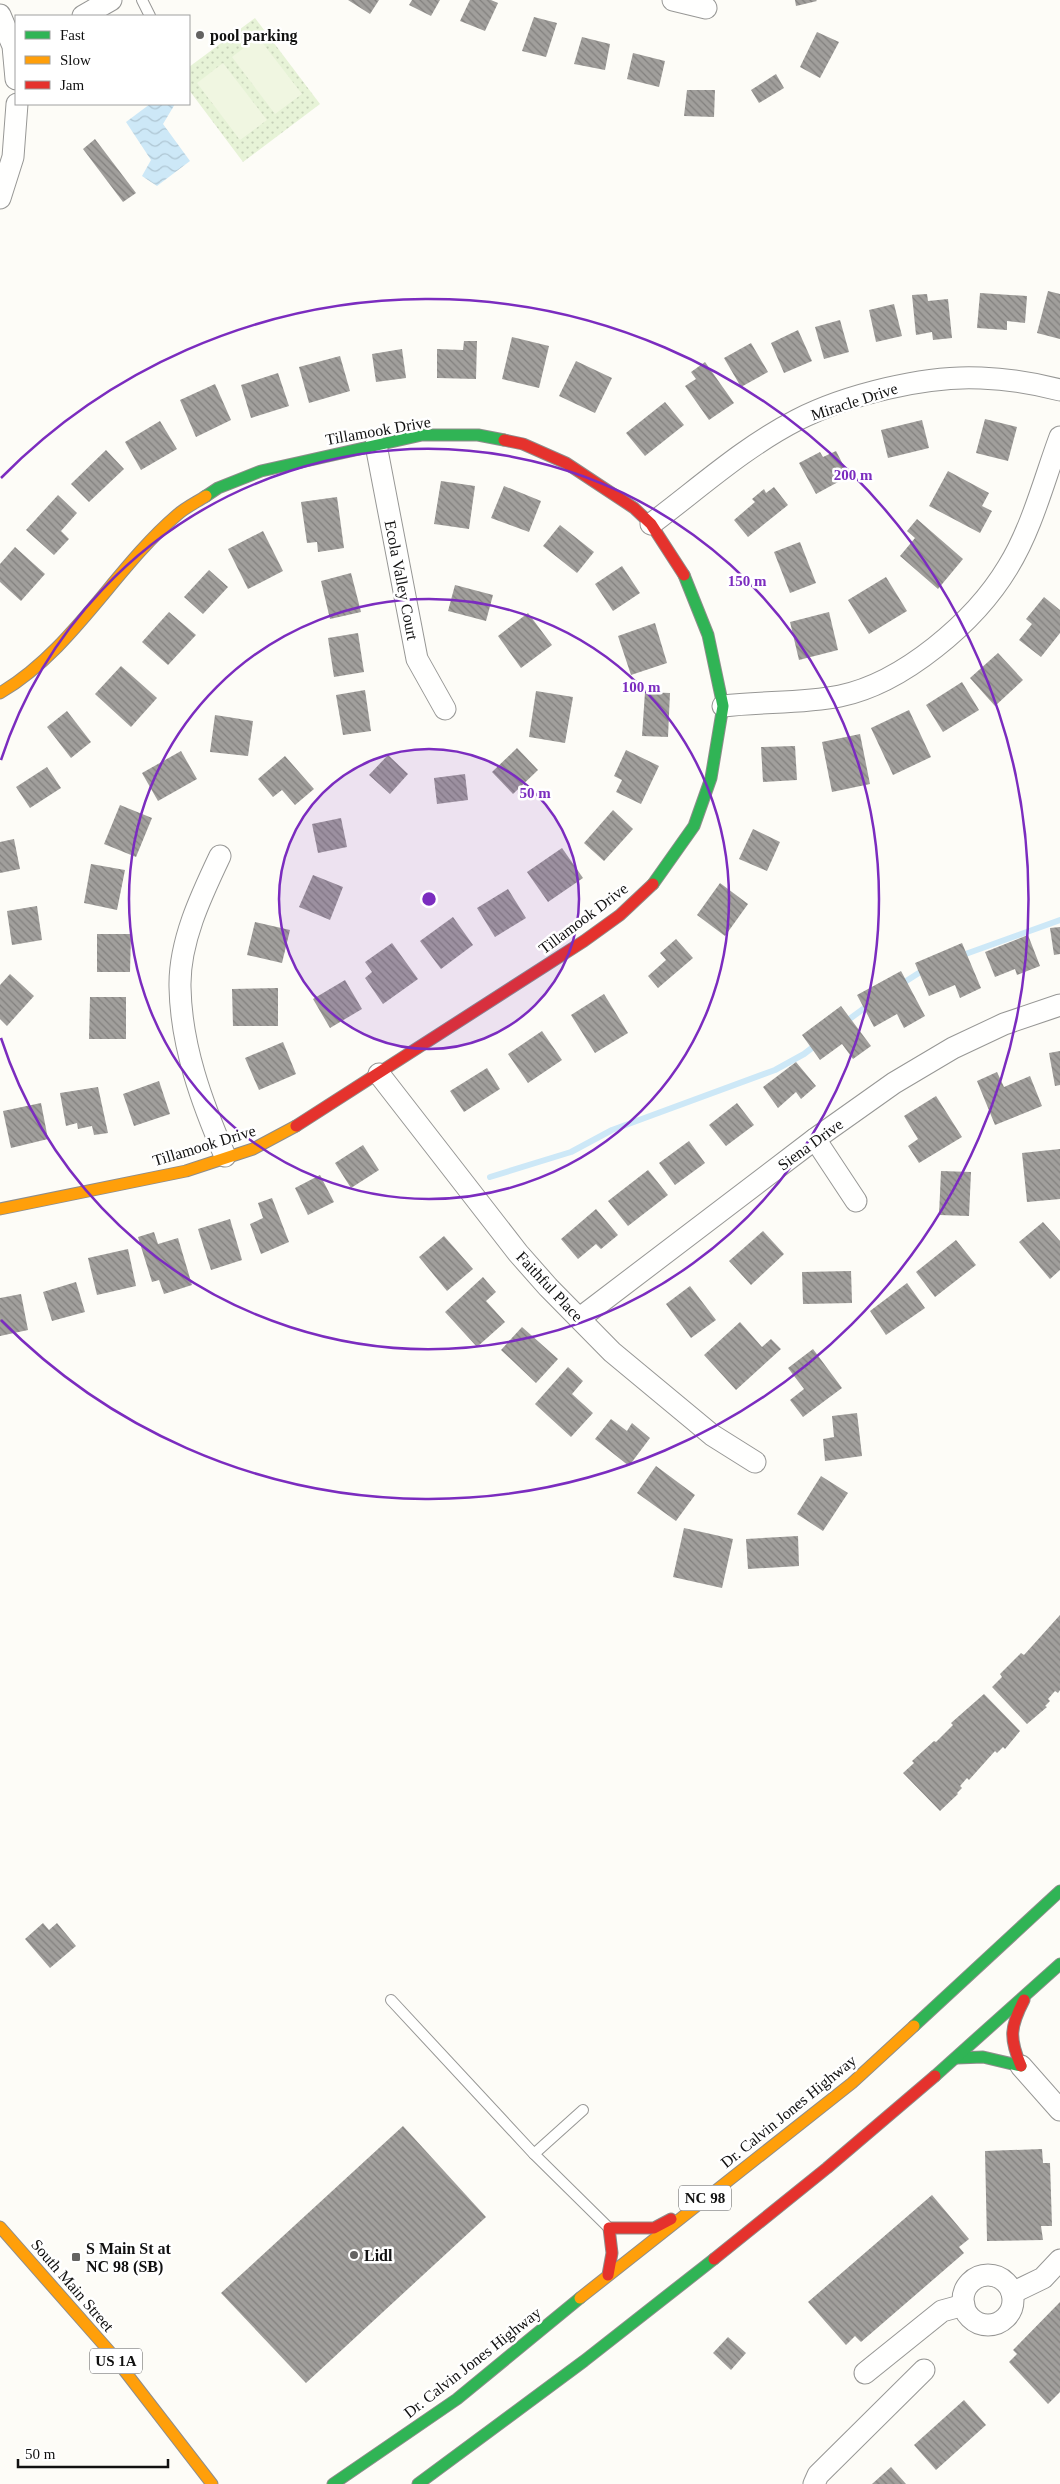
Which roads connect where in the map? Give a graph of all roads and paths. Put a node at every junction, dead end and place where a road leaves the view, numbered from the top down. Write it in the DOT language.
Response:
graph roads {
  1 [pos="111,0"];
  2 [pos="142,0"];
  3 [pos="673,0"];
  4 [pos="706,8"];
  5 [pos="0,15"];
  6 [pos="85,15"];
  7 [pos="150,15"];
  8 [pos="15,45"];
  9 [pos="17,105"];
  10 [pos="0,198"];
  11 [pos="1060,390"];
  12 [pos="1060,437"];
  13 [pos="376,445"];
  14 [pos="651,524"];
  15 [pos="0,693"];
  16 [pos="722,706"];
  17 [pos="446,709"];
  18 [pos="220,856"];
  19 [pos="1060,1004"];
  20 [pos="379,1074"];
  21 [pos="815,1139"];
  22 [pos="225,1156"];
  23 [pos="856,1201"];
  24 [pos="0,1209"];
  25 [pos="580,1318"];
  26 [pos="755,1462"];
  27 [pos="1060,1892"];
  28 [pos="1060,1964"];
  29 [pos="1028,1993"];
  30 [pos="391,2000"];
  31 [pos="957,2058"];
  32 [pos="1021,2066"];
  33 [pos="583,2110"];
  34 [pos="1060,2110"];
  35 [pos="534,2154"];
  36 [pos="690,2210"];
  37 [pos="609,2228"];
  38 [pos="2,2232"];
  39 [pos="1060,2260"];
  40 [pos="608,2275"];
  41 [pos="1012,2293"];
  42 [pos="964,2305"];
  43 [pos="924,2370"];
  44 [pos="865,2373"];
  45 [pos="212,2484"];
  46 [pos="333,2484"];
  47 [pos="418,2484"];
  48 [pos="814,2484"];
  1 -- 6 [label="street"];
  2 -- 7 [label="lane"];
  3 -- 4 [label="street"];
  5 -- 8 [label="street"];
  9 -- 10 [label="street"];
  11 -- 14 [label="street, Miracle Drive"];
  12 -- 16 [label="street"];
  13 -- 14 [label="main road, Tillamook Drive"];
  13 -- 15 [label="main road, Tillamook Drive"];
  13 -- 17 [label="street, Ecola Valley Court"];
  14 -- 16 [label="main road, Tillamook Drive"];
  16 -- 20 [label="main road, Tillamook Drive"];
  18 -- 22 [label="street"];
  19 -- 21 [label="street, Siena Drive"];
  20 -- 22 [label="main road, Tillamook Drive"];
  20 -- 25 [label="street, Faithful Place"];
  21 -- 23 [label="street"];
  21 -- 25 [label="street, Siena Drive"];
  22 -- 24 [label="main road, Tillamook Drive"];
  25 -- 26 [label="street, Faithful Place"];
  27 -- 36 [label="main road, Dr. Calvin Jones Highway / NC 98"];
  28 -- 29 [label="main road"];
  29 -- 31 [label="main road"];
  29 -- 32 [label="main road"];
  30 -- 35 [label="lane"];
  31 -- 32 [label="main road"];
  31 -- 47 [label="main road"];
  32 -- 34 [label="street"];
  33 -- 35 [label="lane"];
  35 -- 37 [label="lane"];
  36 -- 37 [label="main road"];
  36 -- 40 [label="main road, Dr. Calvin Jones Highway / NC 98"];
  37 -- 40 [label="main road"];
  38 -- 45 [label="main road, South Main Street / US 1A"];
  39 -- 41 [label="street"];
  40 -- 46 [label="main road, Dr. Calvin Jones Highway / NC 98"];
  41 -- 42 [label="street"];
  41 -- 42 [label="street"];
  42 -- 44 [label="street"];
  43 -- 48 [label="street"];
}
